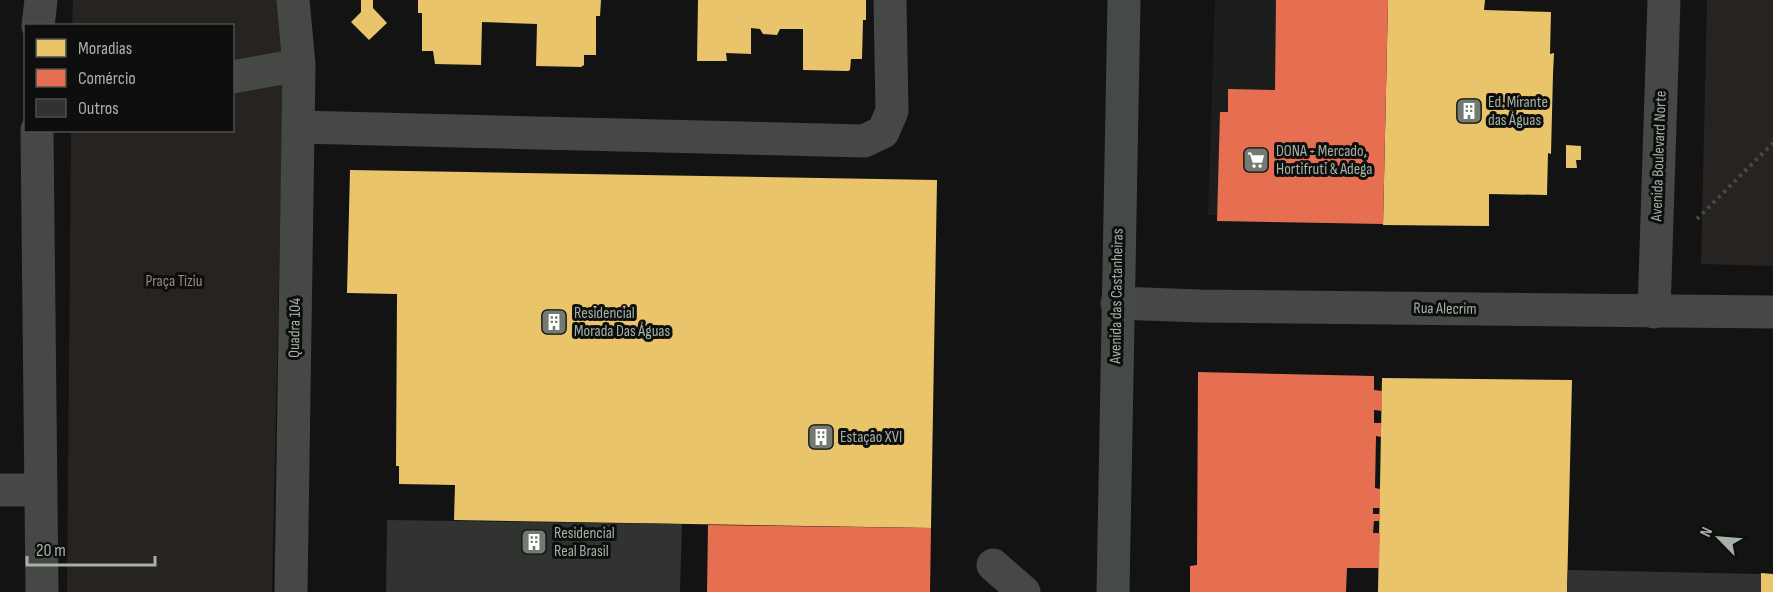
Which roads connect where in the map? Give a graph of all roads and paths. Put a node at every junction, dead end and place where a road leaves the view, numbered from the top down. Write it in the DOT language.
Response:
graph roads {
  1 [pos="41,0"];
  2 [pos="293,0"];
  3 [pos="890,0"];
  4 [pos="1125,0"];
  5 [pos="1664,0"];
  6 [pos="38,24"];
  7 [pos="299,65"];
  8 [pos="234,76"];
  9 [pos="298,127"];
  10 [pos="37,132"];
  11 [pos="1773,143"];
  12 [pos="1655,260"];
  13 [pos="1117,303"];
  14 [pos="1654,312"];
  15 [pos="1773,312"];
  16 [pos="0,490"];
  17 [pos="40,490"];
  18 [pos="993,565"];
  19 [pos="42,592"];
  20 [pos="291,592"];
  21 [pos="1024,592"];
  22 [pos="1113,592"];
  1 -- 6 [label="street"];
  2 -- 7 [label="street, Quadra 104"];
  3 -- 9 [label="street"];
  4 -- 13 [label="main road, Avenida das Castanheiras"];
  5 -- 12 [label="street, Avenida Boulevard Norte"];
  7 -- 8 [label="street"];
  7 -- 9 [label="street, Quadra 104"];
  9 -- 20 [label="street, Quadra 104"];
  10 -- 17 [label="street"];
  11 -- 12 [label="path"];
  12 -- 14 [label="street, Avenida Boulevard Norte"];
  13 -- 14 [label="street, Rua Alecrim"];
  13 -- 22 [label="main road, Avenida das Castanheiras"];
  14 -- 15 [label="street, Rua Alecrim"];
  16 -- 17 [label="street"];
  17 -- 19 [label="street"];
  18 -- 21 [label="street"];
}
